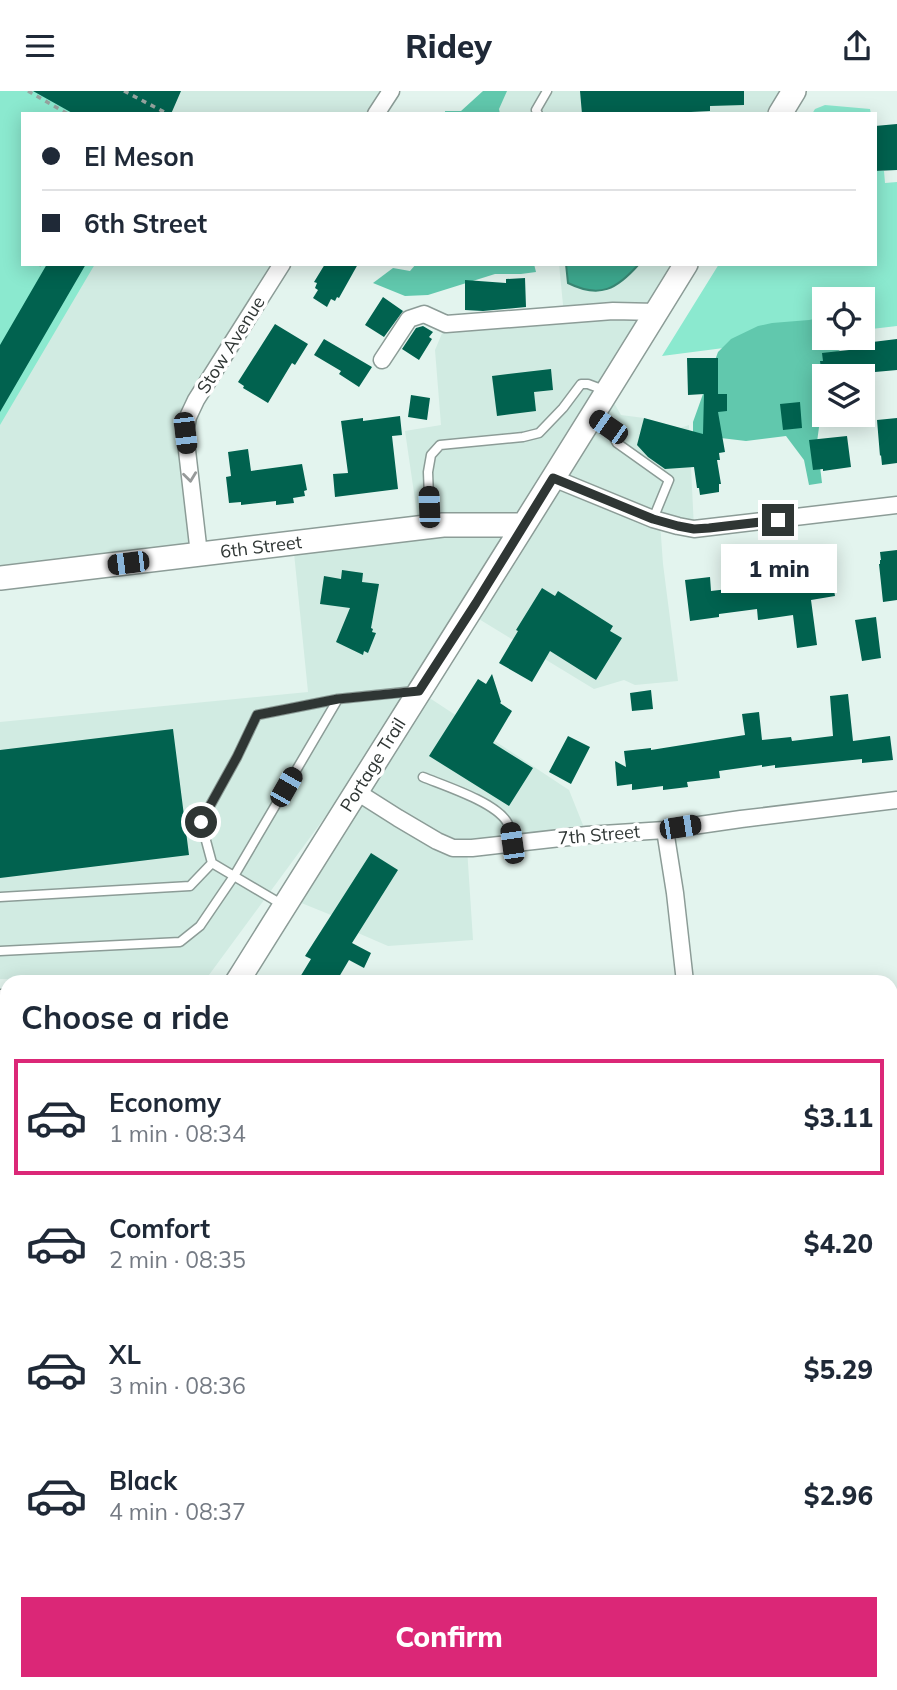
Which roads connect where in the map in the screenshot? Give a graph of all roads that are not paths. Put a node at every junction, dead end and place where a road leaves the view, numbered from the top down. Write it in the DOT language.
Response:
graph roads {
  1 [pos="391,91"];
  2 [pos="547,91"];
  3 [pos="794,91"];
  4 [pos="377,112"];
  5 [pos="537,112"];
  6 [pos="781,112"];
  7 [pos="281,266"];
  8 [pos="685,266"];
  9 [pos="657,312"];
  10 [pos="382,360"];
  11 [pos="607,391"];
  12 [pos="591,416"];
  13 [pos="553,478"];
  14 [pos="897,505"];
  15 [pos="653,519"];
  16 [pos="523,525"];
  17 [pos="430,526"];
  18 [pos="199,554"];
  19 [pos="0,578"];
  20 [pos="419,691"];
  21 [pos="338,699"];
  22 [pos="423,776"];
  23 [pos="357,792"];
  24 [pos="897,800"];
  25 [pos="665,830"];
  26 [pos="512,843"];
  27 [pos="212,863"];
  28 [pos="234,876"];
  29 [pos="0,897"];
  30 [pos="285,906"];
  31 [pos="0,951"];
  32 [pos="241,975"];
  33 [pos="684,975"];
  1 -- 4 [label="street"];
  2 -- 5 [label="lane"];
  3 -- 6 [label="main road"];
  7 -- 18 [label="street, Stow Avenue, one-way"];
  8 -- 9 [label="main road, Portage Trail"];
  9 -- 10 [label="street"];
  9 -- 11 [label="main road, Portage Trail"];
  11 -- 12 [label="main road, Portage Trail"];
  11 -- 17 [label="lane"];
  12 -- 13 [label="main road, Portage Trail"];
  12 -- 15 [label="lane"];
  13 -- 15 [label="street"];
  13 -- 16 [label="main road, Portage Trail"];
  14 -- 15 [label="street"];
  16 -- 17 [label="main road, 6th Street"];
  16 -- 20 [label="main road, Portage Trail"];
  17 -- 18 [label="main road, 6th Street"];
  18 -- 19 [label="main road, 6th Street"];
  20 -- 21 [label="lane"];
  20 -- 23 [label="main road, Portage Trail"];
  21 -- 27 [label="lane"];
  21 -- 28 [label="lane"];
  22 -- 26 [label="lane"];
  23 -- 26 [label="street, 7th Street"];
  23 -- 30 [label="main road, Portage Trail"];
  24 -- 25 [label="street, 7th Street"];
  25 -- 26 [label="street, 7th Street"];
  25 -- 33 [label="street"];
  27 -- 28 [label="lane"];
  27 -- 29 [label="lane"];
  28 -- 30 [label="lane"];
  28 -- 31 [label="lane"];
  30 -- 32 [label="main road, Portage Trail"];
}
